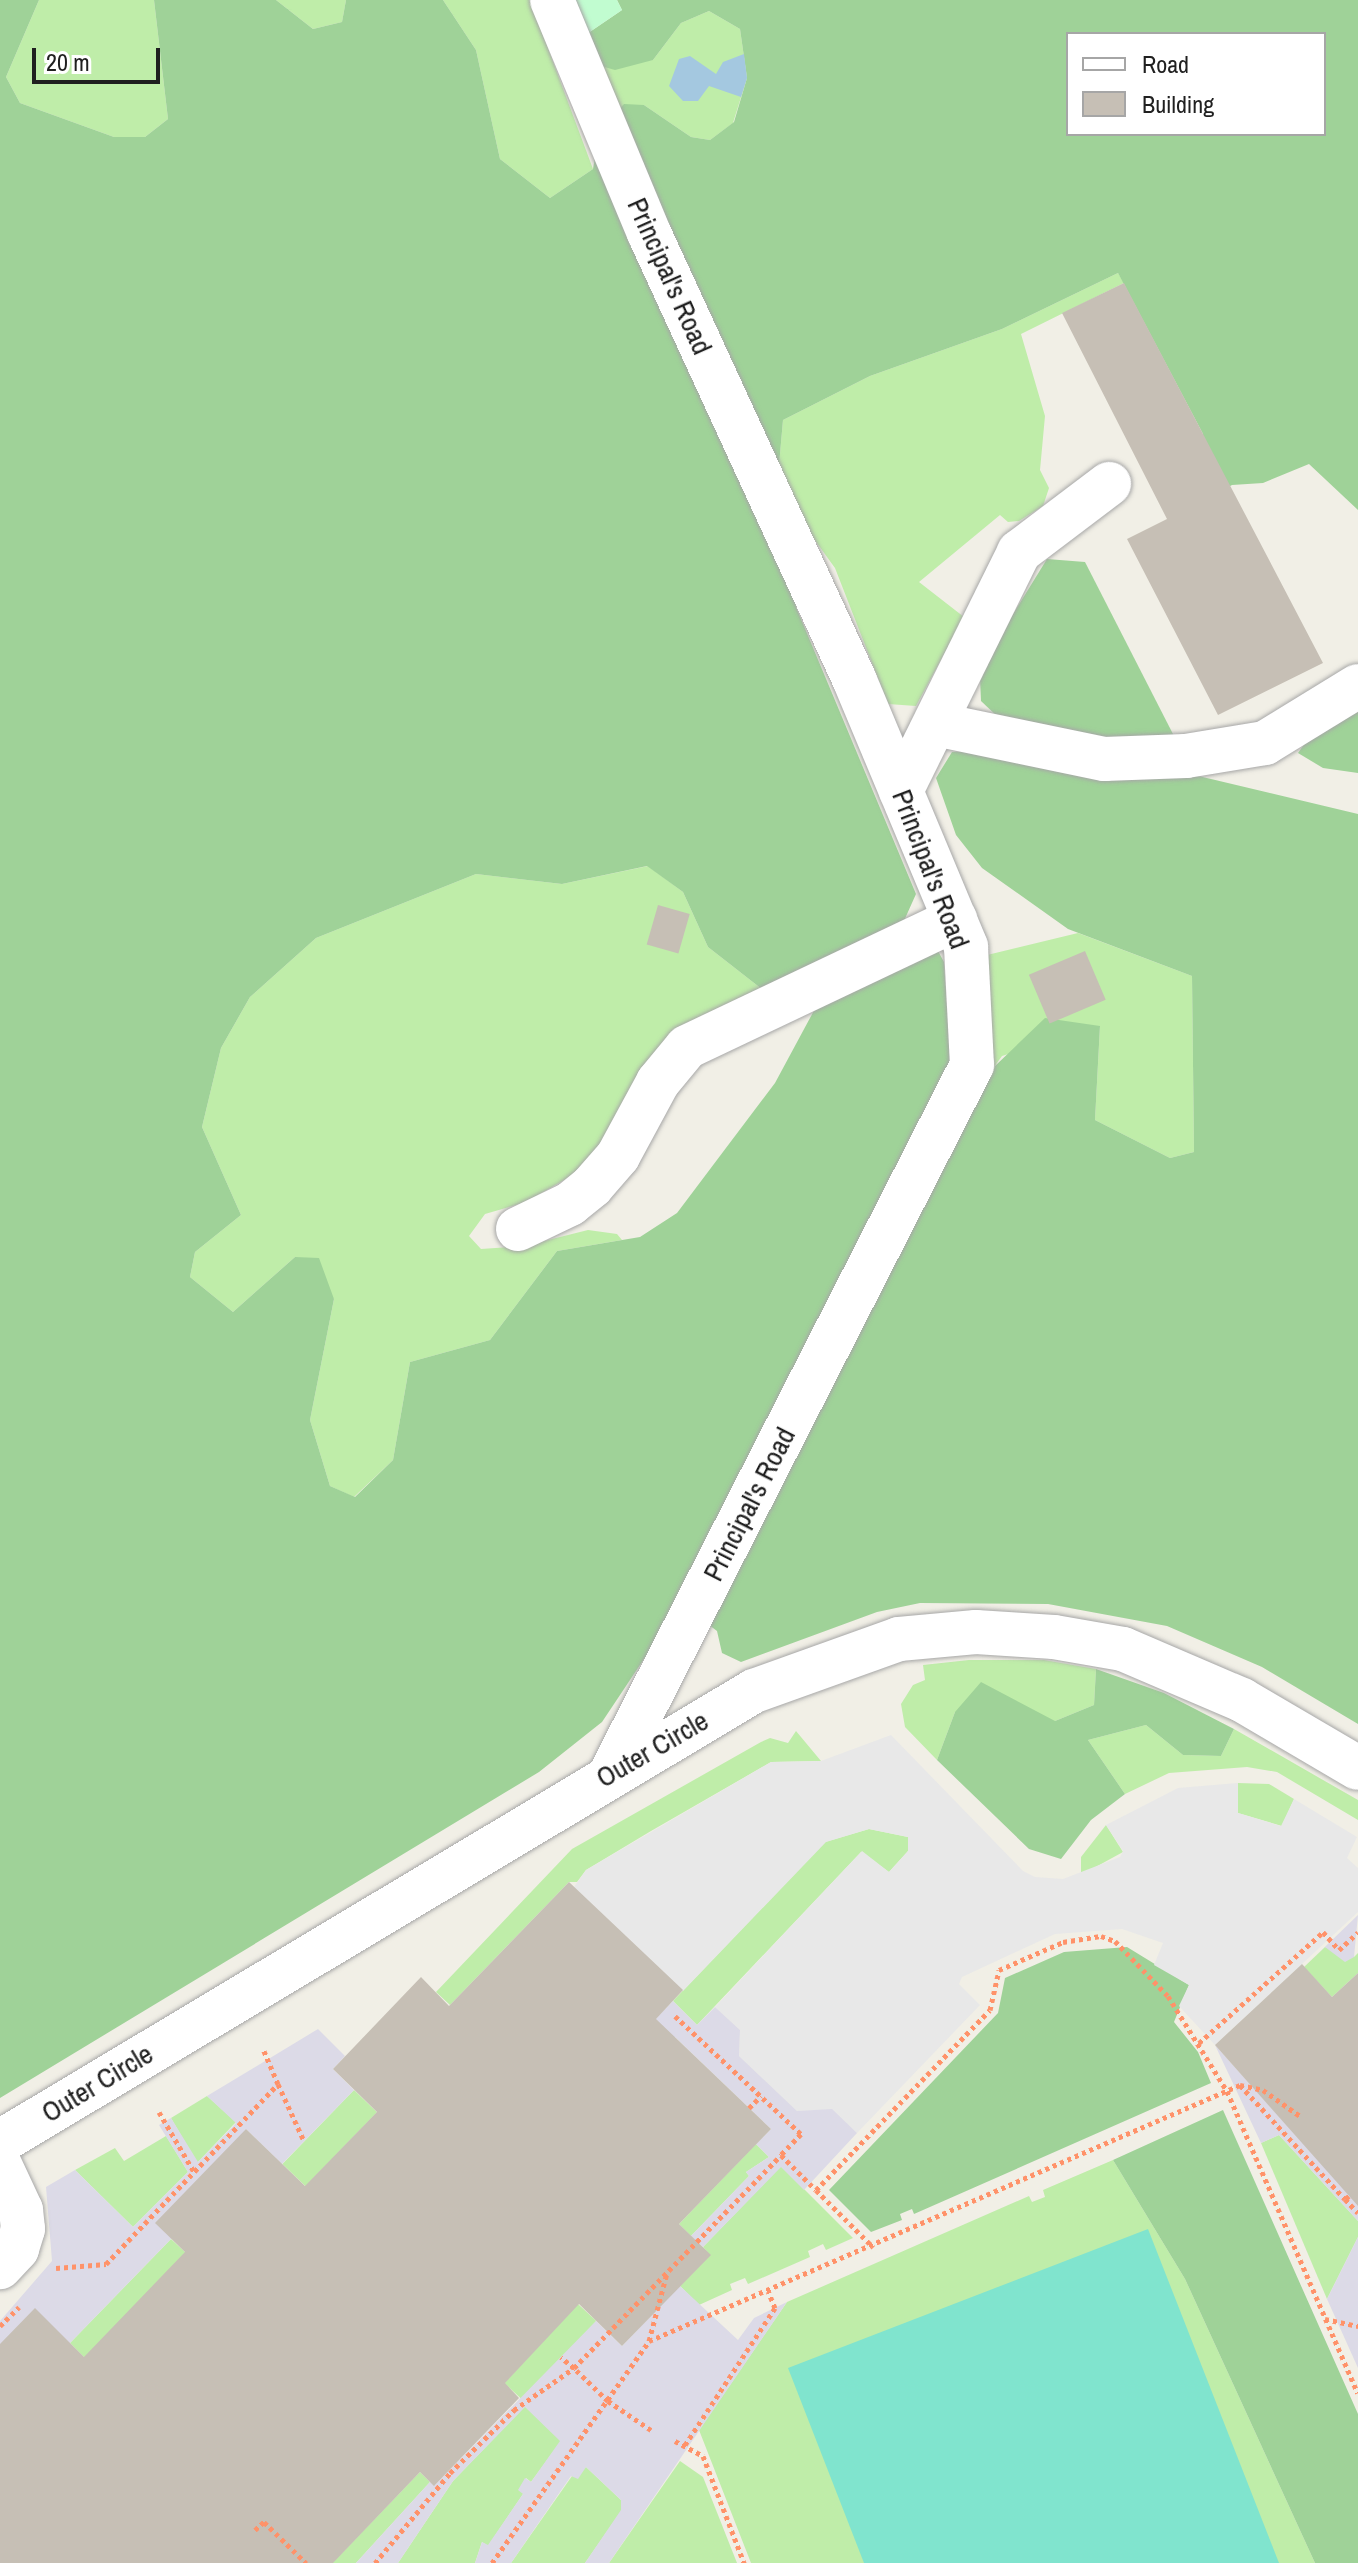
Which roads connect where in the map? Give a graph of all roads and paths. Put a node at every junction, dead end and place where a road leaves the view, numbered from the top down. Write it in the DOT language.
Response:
graph roads {
  1 [pos="552,0"];
  2 [pos="1109,484"];
  3 [pos="1358,686"];
  4 [pos="935,724"];
  5 [pos="901,791"];
  6 [pos="955,920"];
  7 [pos="518,1229"];
  8 [pos="1358,1768"];
  9 [pos="612,1771"];
  10 [pos="1358,1932"];
  11 [pos="675,2016"];
  12 [pos="1199,2043"];
  13 [pos="263,2049"];
  14 [pos="278,2084"];
  15 [pos="1240,2085"];
  16 [pos="1227,2091"];
  17 [pos="761,2096"];
  18 [pos="749,2108"];
  19 [pos="159,2112"];
  20 [pos="1300,2116"];
  21 [pos="304,2141"];
  22 [pos="0,2142"];
  23 [pos="781,2155"];
  24 [pos="0,2165"];
  25 [pos="194,2172"];
  26 [pos="816,2190"];
  27 [pos="1358,2213"];
  28 [pos="873,2247"];
  29 [pos="667,2272"];
  30 [pos="49,2275"];
  31 [pos="15,2281"];
  32 [pos="768,2291"];
  33 [pos="1325,2319"];
  34 [pos="0,2326"];
  35 [pos="1358,2326"];
  36 [pos="649,2341"];
  37 [pos="561,2357"];
  38 [pos="574,2368"];
  39 [pos="1358,2393"];
  40 [pos="608,2401"];
  41 [pos="651,2430"];
  42 [pos="675,2441"];
  43 [pos="685,2445"];
  44 [pos="255,2530"];
  45 [pos="306,2563"];
  46 [pos="375,2563"];
  47 [pos="492,2563"];
  48 [pos="744,2563"];
  1 -- 5 [label="street, Principal's Road"];
  2 -- 4 [label="street"];
  3 -- 4 [label="street"];
  4 -- 5 [label="street"];
  5 -- 6 [label="street, Principal's Road"];
  6 -- 7 [label="street"];
  6 -- 9 [label="street, Principal's Road"];
  8 -- 9 [label="street, Outer Circle"];
  9 -- 22 [label="street, Outer Circle"];
  10 -- 12 [label="path"];
  11 -- 17 [label="path"];
  12 -- 16 [label="path"];
  12 -- 26 [label="path"];
  13 -- 14 [label="path"];
  14 -- 21 [label="path"];
  14 -- 25 [label="path"];
  15 -- 16 [label="path"];
  15 -- 20 [label="path"];
  15 -- 27 [label="path"];
  16 -- 28 [label="path"];
  16 -- 33 [label="path"];
  17 -- 18 [label="path"];
  17 -- 23 [label="path"];
  19 -- 25 [label="path"];
  23 -- 26 [label="path"];
  23 -- 29 [label="path"];
  24 -- 31 [label="street"];
  25 -- 30 [label="path"];
  26 -- 28 [label="path"];
  28 -- 32 [label="path"];
  29 -- 36 [label="path"];
  29 -- 38 [label="path"];
  31 -- 34 [label="path"];
  32 -- 36 [label="path"];
  32 -- 43 [label="path"];
  33 -- 35 [label="path"];
  33 -- 39 [label="path"];
  36 -- 40 [label="path"];
  37 -- 38 [label="path"];
  38 -- 40 [label="path"];
  38 -- 46 [label="path"];
  40 -- 41 [label="path"];
  40 -- 47 [label="path"];
  42 -- 43 [label="path"];
  43 -- 48 [label="path"];
  44 -- 45 [label="path"];
}
